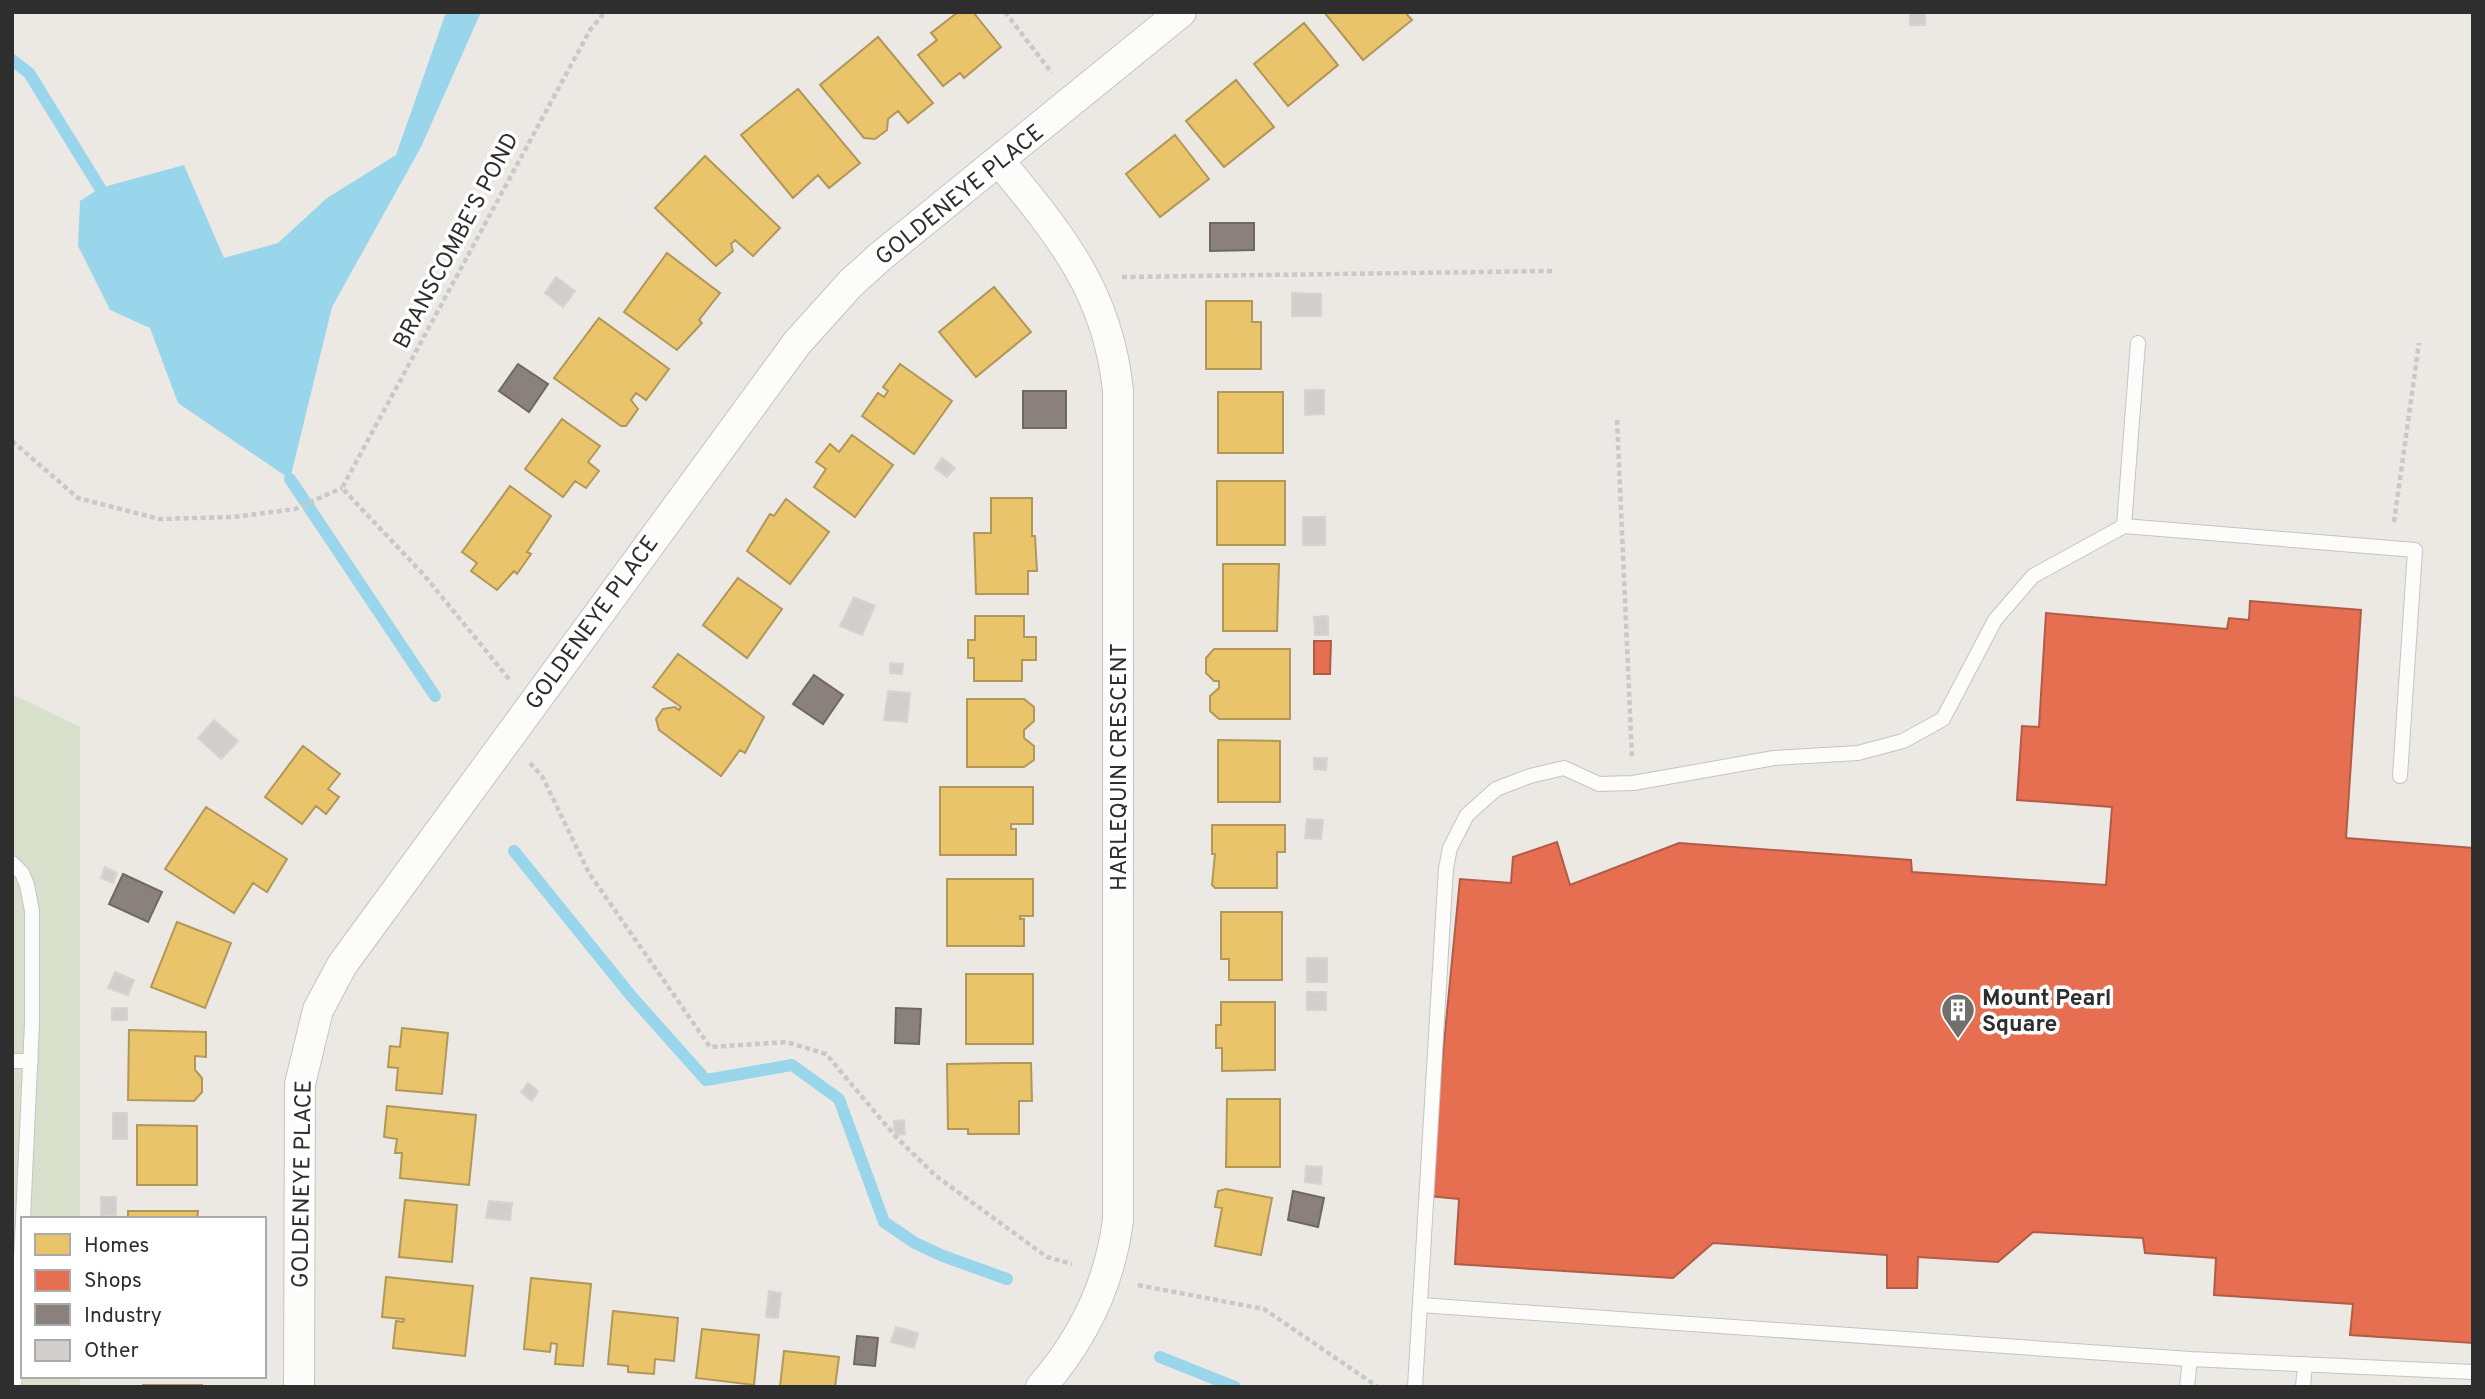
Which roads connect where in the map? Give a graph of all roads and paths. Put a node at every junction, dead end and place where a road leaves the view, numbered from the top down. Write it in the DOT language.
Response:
graph roads {
  1 [pos="605,12"];
  2 [pos="1006,12"];
  3 [pos="1181,12"];
  4 [pos="1073,101"];
  5 [pos="999,162"];
  6 [pos="1552,271"];
  7 [pos="1089,285"];
  8 [pos="2138,343"];
  9 [pos="2419,343"];
  10 [pos="1617,420"];
  11 [pos="12,441"];
  12 [pos="342,488"];
  13 [pos="2124,526"];
  14 [pos="2391,547"];
  15 [pos="507,737"];
  16 [pos="1632,751"];
  17 [pos="2400,776"];
  18 [pos="12,863"];
  19 [pos="12,1061"];
  20 [pos="31,1061"];
  21 [pos="23,1217"];
  22 [pos="21,1252"];
  23 [pos="1072,1264"];
  24 [pos="1133,1284"];
  25 [pos="1420,1305"];
  26 [pos="2190,1359"];
  27 [pos="14,1362"];
  28 [pos="2305,1364"];
  29 [pos="2473,1372"];
  30 [pos="14,1387"];
  31 [pos="299,1387"];
  32 [pos="1041,1387"];
  33 [pos="1378,1387"];
  34 [pos="1415,1387"];
  35 [pos="2187,1387"];
  36 [pos="2303,1387"];
  1 -- 12 [label="path, BRANSCOMBE'S POND"];
  2 -- 4 [label="path"];
  3 -- 4 [label="street, GOLDENEYE PLACE"];
  4 -- 5 [label="street, GOLDENEYE PLACE"];
  5 -- 7 [label="street, HARLEQUIN CRESCENT"];
  5 -- 15 [label="street, GOLDENEYE PLACE"];
  6 -- 7 [label="path"];
  7 -- 32 [label="street, HARLEQUIN CRESCENT"];
  8 -- 13 [label="lane"];
  9 -- 14 [label="path"];
  10 -- 16 [label="path"];
  11 -- 12 [label="path"];
  12 -- 15 [label="path"];
  13 -- 14 [label="lane"];
  13 -- 25 [label="lane"];
  14 -- 17 [label="lane"];
  15 -- 23 [label="path"];
  15 -- 31 [label="street, GOLDENEYE PLACE"];
  18 -- 20 [label="lane"];
  19 -- 20 [label="lane"];
  20 -- 21 [label="lane"];
  22 -- 27 [label="lane"];
  24 -- 33 [label="path"];
  25 -- 26 [label="lane"];
  25 -- 34 [label="lane"];
  26 -- 28 [label="lane"];
  26 -- 35 [label="lane"];
  27 -- 30 [label="lane"];
  28 -- 29 [label="lane"];
  28 -- 36 [label="lane"];
}
